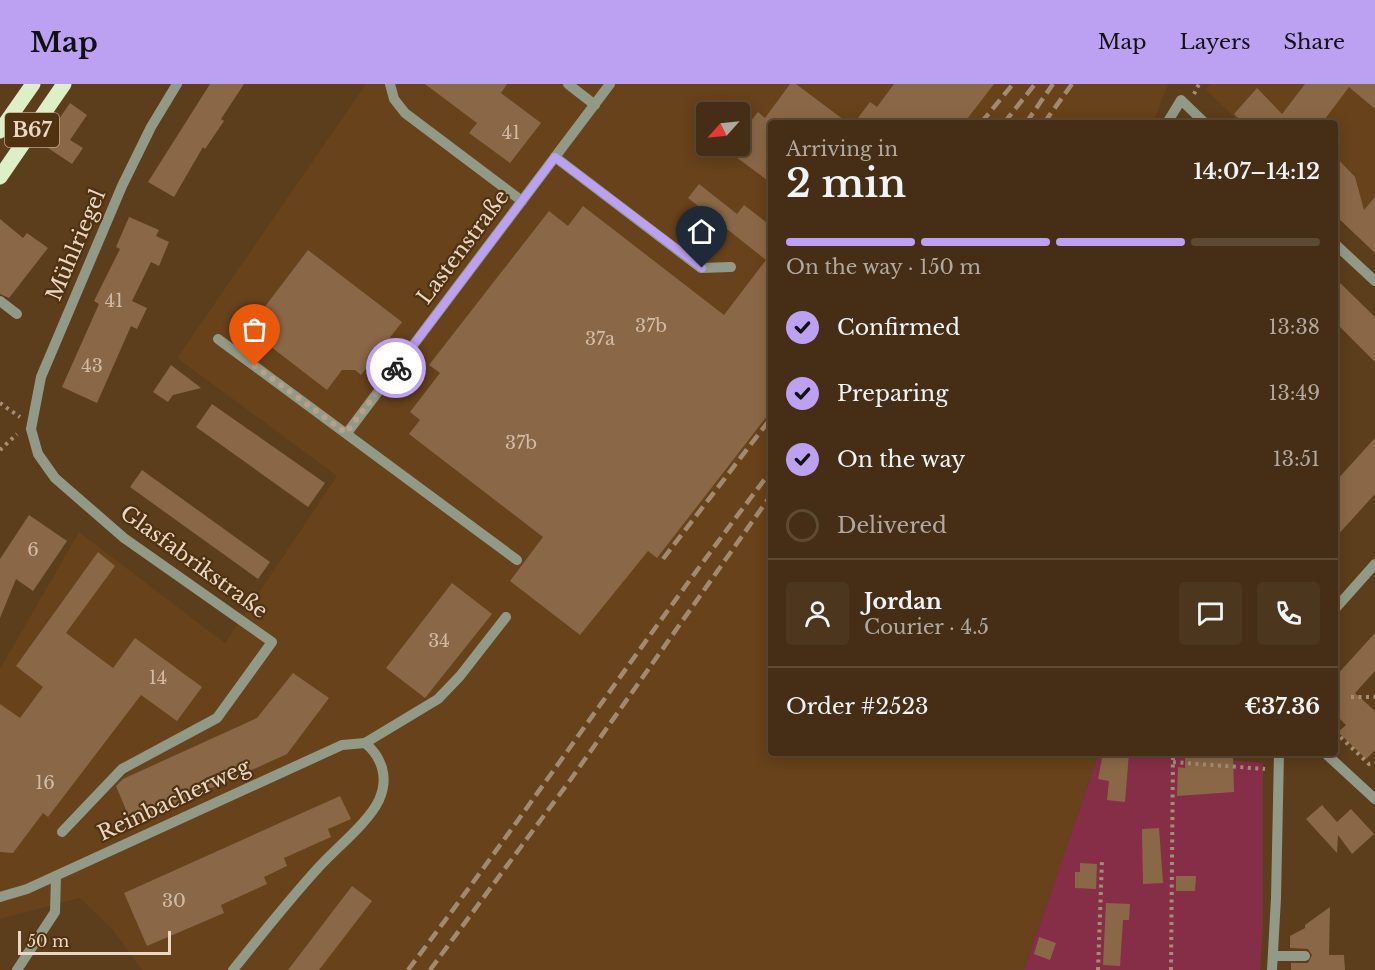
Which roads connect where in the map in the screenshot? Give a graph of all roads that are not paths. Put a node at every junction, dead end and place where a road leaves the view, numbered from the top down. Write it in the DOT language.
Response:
graph roads {
  1 [pos="33,84"];
  2 [pos="64,84"];
  3 [pos="177,84"];
  4 [pos="390,84"];
  5 [pos="568,84"];
  6 [pos="610,84"];
  7 [pos="595,105"];
  8 [pos="1169,120"];
  9 [pos="1202,120"];
  10 [pos="0,131"];
  11 [pos="555,157"];
  12 [pos="0,177"];
  13 [pos="522,201"];
  14 [pos="1338,247"];
  15 [pos="731,267"];
  16 [pos="1375,281"];
  17 [pos="0,301"];
  18 [pos="16,314"];
  19 [pos="218,339"];
  20 [pos="31,429"];
  21 [pos="346,433"];
  22 [pos="517,560"];
  23 [pos="1375,564"];
  24 [pos="1338,606"];
  25 [pos="506,617"];
  26 [pos="365,743"];
  27 [pos="1279,756"];
  28 [pos="1328,756"];
  29 [pos="1375,799"];
  30 [pos="62,832"];
  31 [pos="56,876"];
  32 [pos="0,897"];
  33 [pos="1273,956"];
  34 [pos="1305,956"];
  35 [pos="17,970"];
  36 [pos="233,970"];
  37 [pos="1272,970"];
  1 -- 10 [label="main road, B67"];
  2 -- 12 [label="main road, B67"];
  3 -- 20 [label="street, Mühlriegel"];
  4 -- 13 [label="street"];
  5 -- 7 [label="street"];
  6 -- 7 [label="street, Lastenstraße"];
  7 -- 11 [label="street, Lastenstraße"];
  8 -- 9 [label="street"];
  11 -- 13 [label="street, Lastenstraße"];
  11 -- 15 [label="street"];
  13 -- 21 [label="street, Lastenstraße"];
  14 -- 16 [label="street"];
  17 -- 18 [label="street"];
  19 -- 21 [label="street"];
  20 -- 30 [label="street, Glasfabrikstraße"];
  21 -- 22 [label="street"];
  23 -- 24 [label="street"];
  25 -- 26 [label="street, Reinbacherweg"];
  26 -- 31 [label="street, Reinbacherweg"];
  26 -- 36 [label="street"];
  27 -- 33 [label="street"];
  28 -- 29 [label="street"];
  31 -- 32 [label="street, Reinbacherweg"];
  31 -- 35 [label="street"];
  33 -- 34 [label="street"];
  33 -- 37 [label="street"];
}
